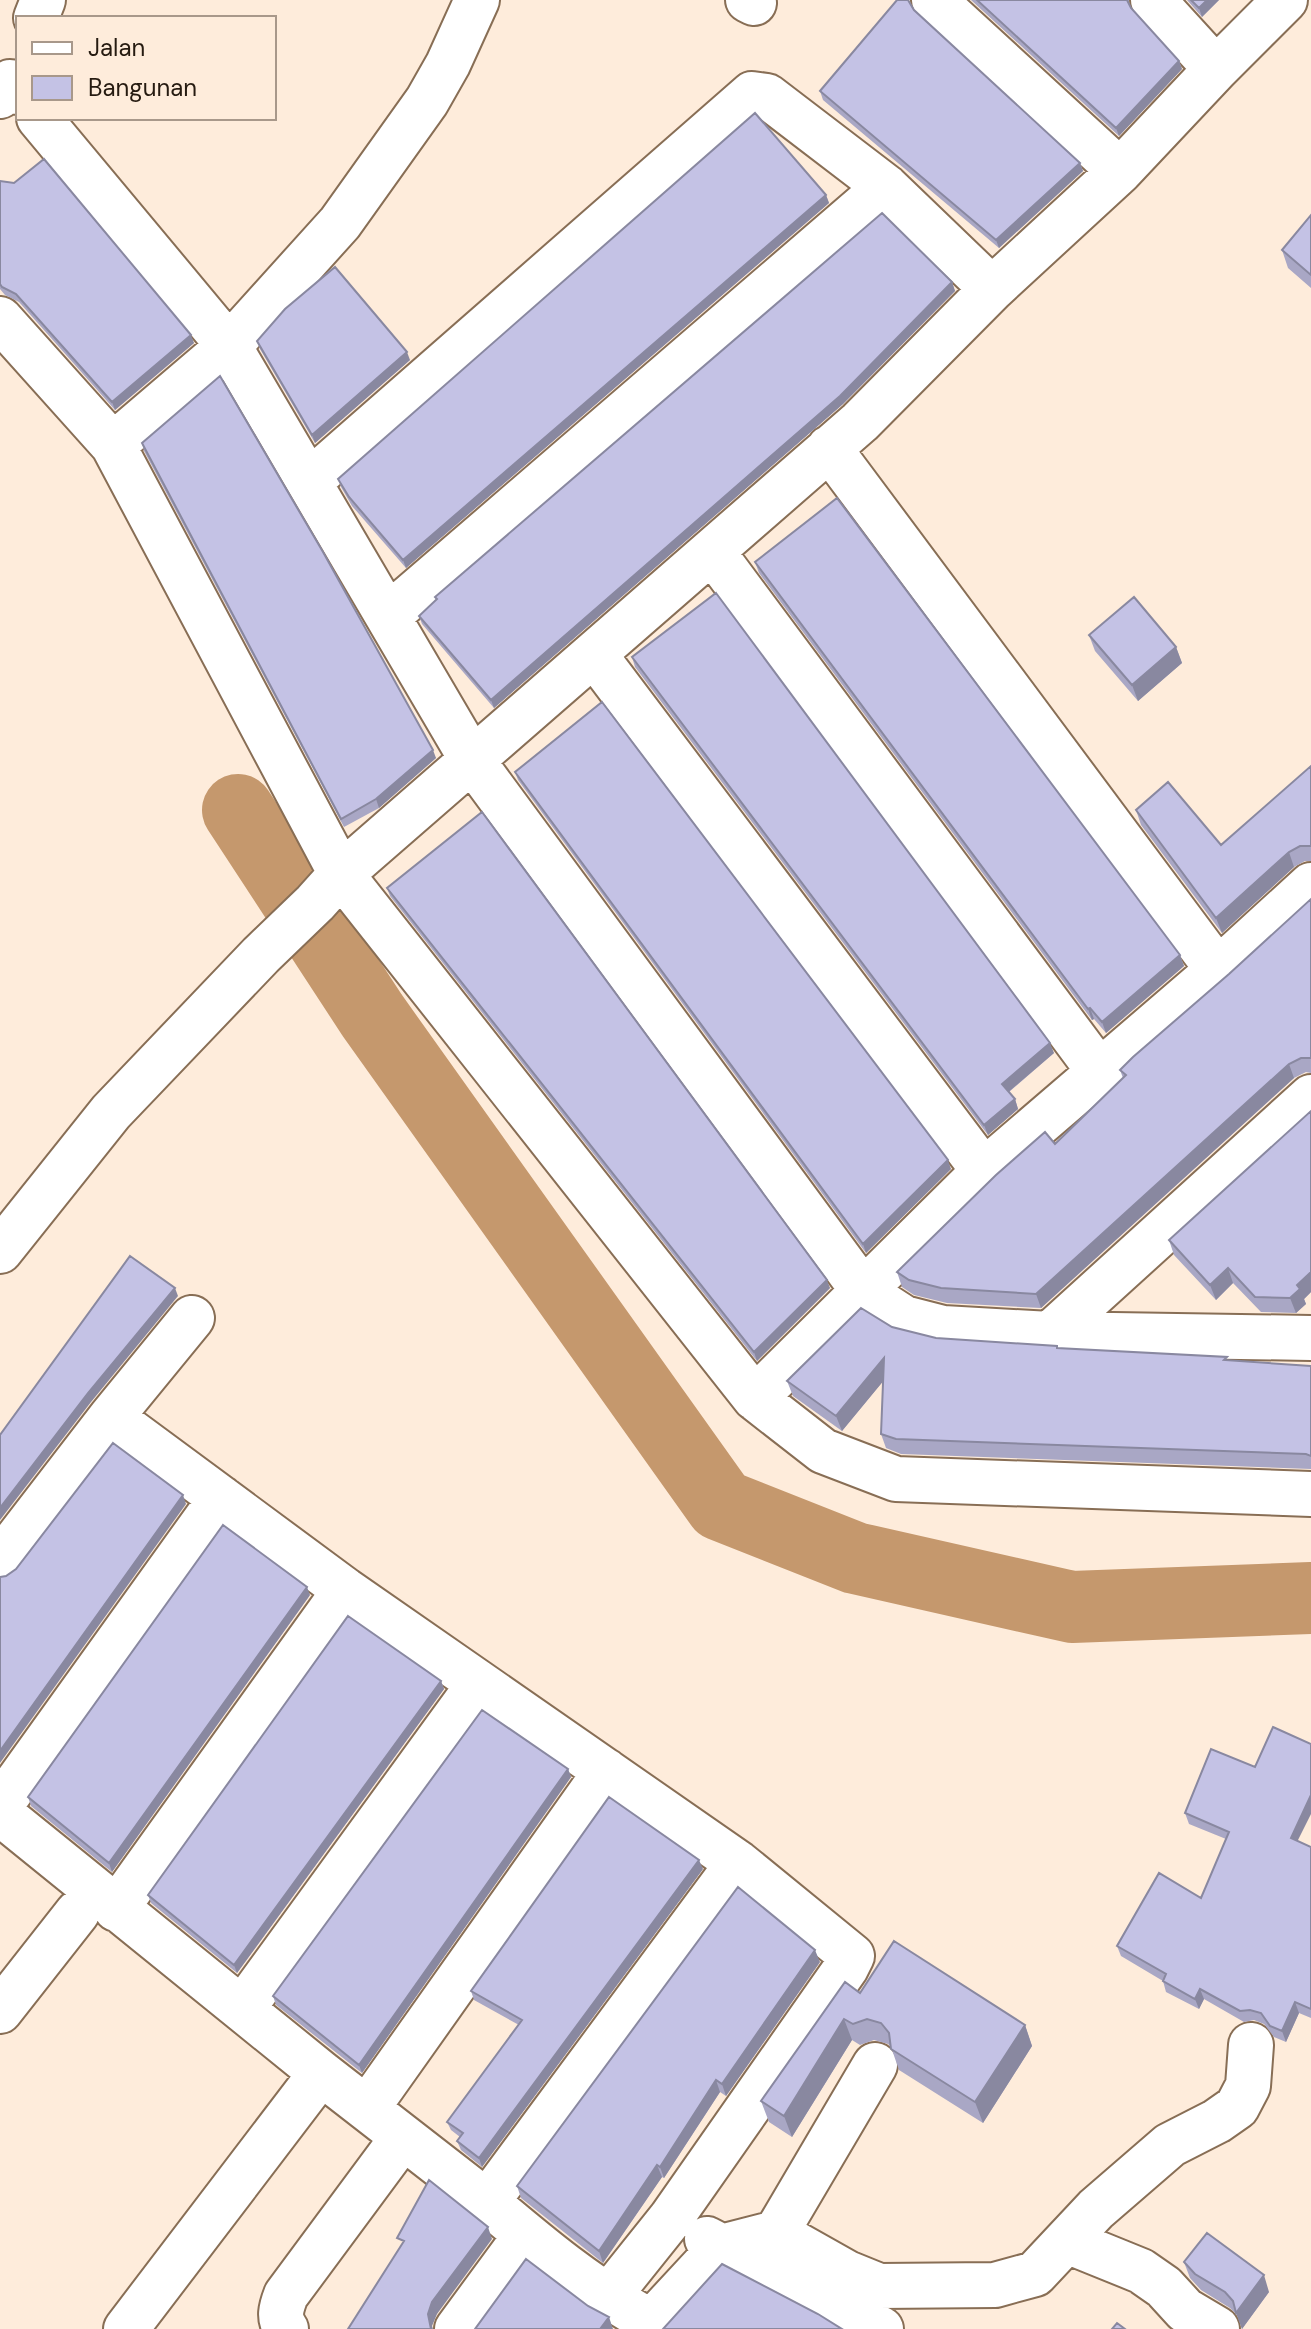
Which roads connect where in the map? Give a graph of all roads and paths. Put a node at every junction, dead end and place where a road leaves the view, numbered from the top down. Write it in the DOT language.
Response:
graph roads {
  1 [pos="477,0"];
  2 [pos="934,0"];
  3 [pos="1153,0"];
  4 [pos="1285,0"];
  5 [pos="1216,69"];
  6 [pos="41,120"];
  7 [pos="1120,171"];
  8 [pos="886,187"];
  9 [pos="992,289"];
  10 [pos="0,319"];
  11 [pos="229,346"];
  12 [pos="113,445"];
  13 [pos="829,448"];
  14 [pos="310,481"];
  15 [pos="712,551"];
  16 [pos="388,616"];
  17 [pos="594,654"];
  18 [pos="472,760"];
  19 [pos="1311,885"];
  20 [pos="328,889"];
  21 [pos="1218,970"];
  22 [pos="1098,1070"];
  23 [pos="1311,1097"];
  24 [pos="984,1171"];
  25 [pos="0,1251"];
  26 [pos="864,1292"];
  27 [pos="192,1318"];
  28 [pos="1301,1328"];
  29 [pos="1050,1334"];
  30 [pos="755,1398"];
  31 [pos="111,1417"];
  32 [pos="1311,1494"];
  33 [pos="221,1498"];
  34 [pos="0,1561"];
  35 [pos="345,1590"];
  36 [pos="479,1684"];
  37 [pos="606,1771"];
  38 [pos="0,1806"];
  39 [pos="0,1813"];
  40 [pos="738,1863"];
  41 [pos="97,1911"];
  42 [pos="243,2008"];
  43 [pos="0,2011"];
  44 [pos="1251,2045"];
  45 [pos="875,2065"];
  46 [pos="321,2073"];
  47 [pos="368,2107"];
  48 [pos="403,2137"];
  49 [pos="487,2202"];
  50 [pos="671,2218"];
  51 [pos="776,2233"];
  52 [pos="526,2235"];
  53 [pos="1067,2241"];
  54 [pos="721,2247"];
  55 [pos="607,2298"];
  56 [pos="648,2325"];
  57 [pos="876,2328"];
  58 [pos="126,2329"];
  59 [pos="286,2329"];
  60 [pos="457,2329"];
  61 [pos="1217,2329"];
  1 -- 11 [label="street"];
  2 -- 7 [label="street"];
  3 -- 5 [label="street"];
  4 -- 5 [label="street"];
  5 -- 7 [label="street"];
  6 -- 11 [label="street"];
  7 -- 9 [label="street"];
  8 -- 9 [label="street"];
  8 -- 14 [label="street"];
  8 -- 16 [label="street"];
  9 -- 13 [label="street"];
  10 -- 12 [label="street"];
  11 -- 12 [label="street"];
  11 -- 14 [label="street"];
  12 -- 20 [label="street"];
  13 -- 15 [label="street"];
  13 -- 21 [label="street"];
  14 -- 16 [label="street"];
  15 -- 17 [label="street"];
  15 -- 22 [label="street"];
  16 -- 18 [label="street"];
  17 -- 18 [label="street"];
  17 -- 24 [label="street"];
  18 -- 20 [label="street"];
  18 -- 26 [label="street"];
  19 -- 21 [label="street"];
  20 -- 25 [label="street"];
  20 -- 30 [label="street"];
  21 -- 22 [label="street"];
  22 -- 24 [label="street"];
  23 -- 29 [label="street"];
  24 -- 26 [label="street"];
  26 -- 29 [label="street"];
  26 -- 30 [label="street"];
  27 -- 31 [label="street"];
  28 -- 29 [label="street"];
  30 -- 32 [label="street"];
  31 -- 33 [label="street"];
  31 -- 34 [label="street"];
  33 -- 35 [label="street"];
  33 -- 38 [label="street"];
  35 -- 36 [label="street"];
  35 -- 41 [label="street"];
  36 -- 37 [label="street"];
  36 -- 42 [label="street"];
  37 -- 40 [label="street"];
  37 -- 47 [label="street"];
  39 -- 41 [label="street"];
  40 -- 49 [label="street"];
  40 -- 50 [label="street"];
  41 -- 42 [label="street"];
  41 -- 43 [label="street"];
  42 -- 46 [label="street"];
  44 -- 53 [label="street"];
  45 -- 51 [label="street"];
  46 -- 47 [label="street"];
  46 -- 58 [label="street"];
  47 -- 48 [label="street"];
  48 -- 49 [label="street"];
  48 -- 59 [label="street"];
  49 -- 52 [label="street"];
  50 -- 54 [label="street"];
  50 -- 55 [label="street"];
  51 -- 53 [label="street"];
  51 -- 54 [label="street"];
  52 -- 55 [label="street"];
  52 -- 60 [label="street"];
  53 -- 61 [label="street"];
  54 -- 56 [label="street"];
  54 -- 57 [label="street"];
  55 -- 56 [label="street"];
}
